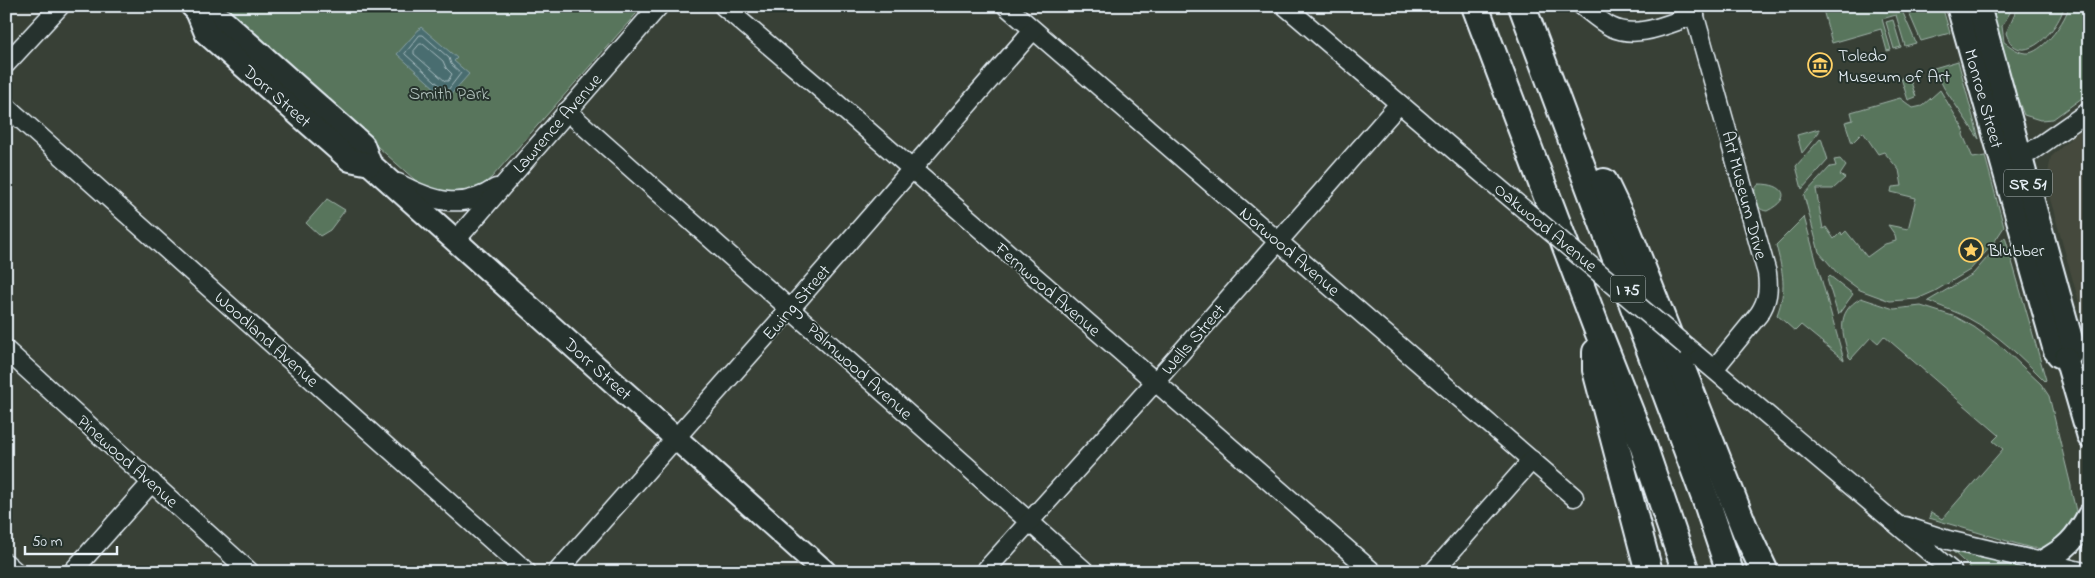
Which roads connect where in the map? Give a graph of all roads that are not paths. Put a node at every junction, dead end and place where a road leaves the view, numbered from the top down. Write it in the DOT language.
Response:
graph roads {
  1 [pos="60,6"];
  2 [pos="658,6"];
  3 [pos="722,6"];
  4 [pos="1006,6"];
  5 [pos="1285,6"];
  6 [pos="1475,6"];
  7 [pos="1522,6"];
  8 [pos="1582,6"];
  9 [pos="1958,6"];
  10 [pos="1979,6"];
  11 [pos="194,9"];
  12 [pos="1693,10"];
  13 [pos="1033,30"];
  14 [pos="1534,37"];
  15 [pos="6,64"];
  16 [pos="1399,104"];
  17 [pos="6,106"];
  18 [pos="2089,111"];
  19 [pos="566,112"];
  20 [pos="2012,164"];
  21 [pos="912,169"];
  22 [pos="378,170"];
  23 [pos="506,180"];
  24 [pos="456,240"];
  25 [pos="1278,241"];
  26 [pos="790,309"];
  27 [pos="1596,326"];
  28 [pos="6,350"];
  29 [pos="1714,369"];
  30 [pos="1155,382"];
  31 [pos="2089,437"];
  32 [pos="676,438"];
  33 [pos="1532,460"];
  34 [pos="152,482"];
  35 [pos="1574,497"];
  36 [pos="2089,515"];
  37 [pos="1029,521"];
  38 [pos="1898,524"];
  39 [pos="2042,562"];
  40 [pos="6,563"];
  41 [pos="16,572"];
  42 [pos="72,572"];
  43 [pos="250,572"];
  44 [pos="527,572"];
  45 [pos="557,572"];
  46 [pos="825,572"];
  47 [pos="984,572"];
  48 [pos="1086,572"];
  49 [pos="1374,572"];
  50 [pos="1433,572"];
  51 [pos="1649,572"];
  52 [pos="1686,572"];
  53 [pos="1730,572"];
  54 [pos="1765,572"];
  55 [pos="1953,572"];
  56 [pos="2084,572"];
  1 -- 15 [label="street"];
  2 -- 19 [label="street, Lawrence Avenue"];
  3 -- 21 [label="street, Fernwood Avenue"];
  4 -- 13 [label="street, Norwood Avenue"];
  5 -- 16 [label="street, Oakwood Avenue"];
  6 -- 27 [label="highway, I 75"];
  7 -- 14 [label="highway, I 75"];
  8 -- 12 [label="street"];
  9 -- 20 [label="main road, Monroe Street / SR 51"];
  10 -- 20 [label="main road, Monroe Street / SR 51"];
  11 -- 22 [label="main road, Dorr Street"];
  12 -- 29 [label="street, Art Museum Drive"];
  13 -- 21 [label="street, Ewing Street"];
  13 -- 25 [label="street, Norwood Avenue"];
  14 -- 53 [label="highway, I 75"];
  14 -- 54 [label="highway"];
  16 -- 25 [label="street, Wells Street"];
  16 -- 29 [label="street, Oakwood Avenue, bridge"];
  17 -- 44 [label="street, Woodland Avenue"];
  18 -- 20 [label="street"];
  19 -- 23 [label="street, Lawrence Avenue"];
  19 -- 26 [label="street, Palmwood Avenue"];
  20 -- 31 [label="main road, Monroe Street / SR 51"];
  21 -- 26 [label="street, Ewing Street"];
  21 -- 30 [label="street, Fernwood Avenue"];
  22 -- 23 [label="street"];
  22 -- 24 [label="main road, Dorr Street"];
  23 -- 24 [label="street, Lawrence Avenue"];
  24 -- 32 [label="main road, Dorr Street"];
  25 -- 30 [label="street, Wells Street"];
  25 -- 33 [label="street, Norwood Avenue"];
  26 -- 32 [label="street, Ewing Street"];
  26 -- 37 [label="street, Palmwood Avenue"];
  27 -- 51 [label="highway"];
  27 -- 52 [label="highway, I 75"];
  28 -- 34 [label="street, Pinewood Avenue"];
  29 -- 38 [label="street, Oakwood Avenue"];
  30 -- 37 [label="street, Wells Street"];
  30 -- 49 [label="street, Fernwood Avenue"];
  32 -- 45 [label="street, Ewing Street"];
  32 -- 46 [label="main road, Dorr Street"];
  33 -- 35 [label="street, Norwood Avenue"];
  33 -- 50 [label="street"];
  34 -- 42 [label="street"];
  34 -- 43 [label="street, Pinewood Avenue"];
  36 -- 39 [label="main road"];
  37 -- 47 [label="street, Wells Street"];
  37 -- 48 [label="street, Palmwood Avenue"];
  38 -- 39 [label="street, Oakwood Avenue"];
  38 -- 55 [label="street, Oakwood Avenue"];
  39 -- 56 [label="street, Oakwood Avenue"];
  40 -- 41 [label="street"];
}
